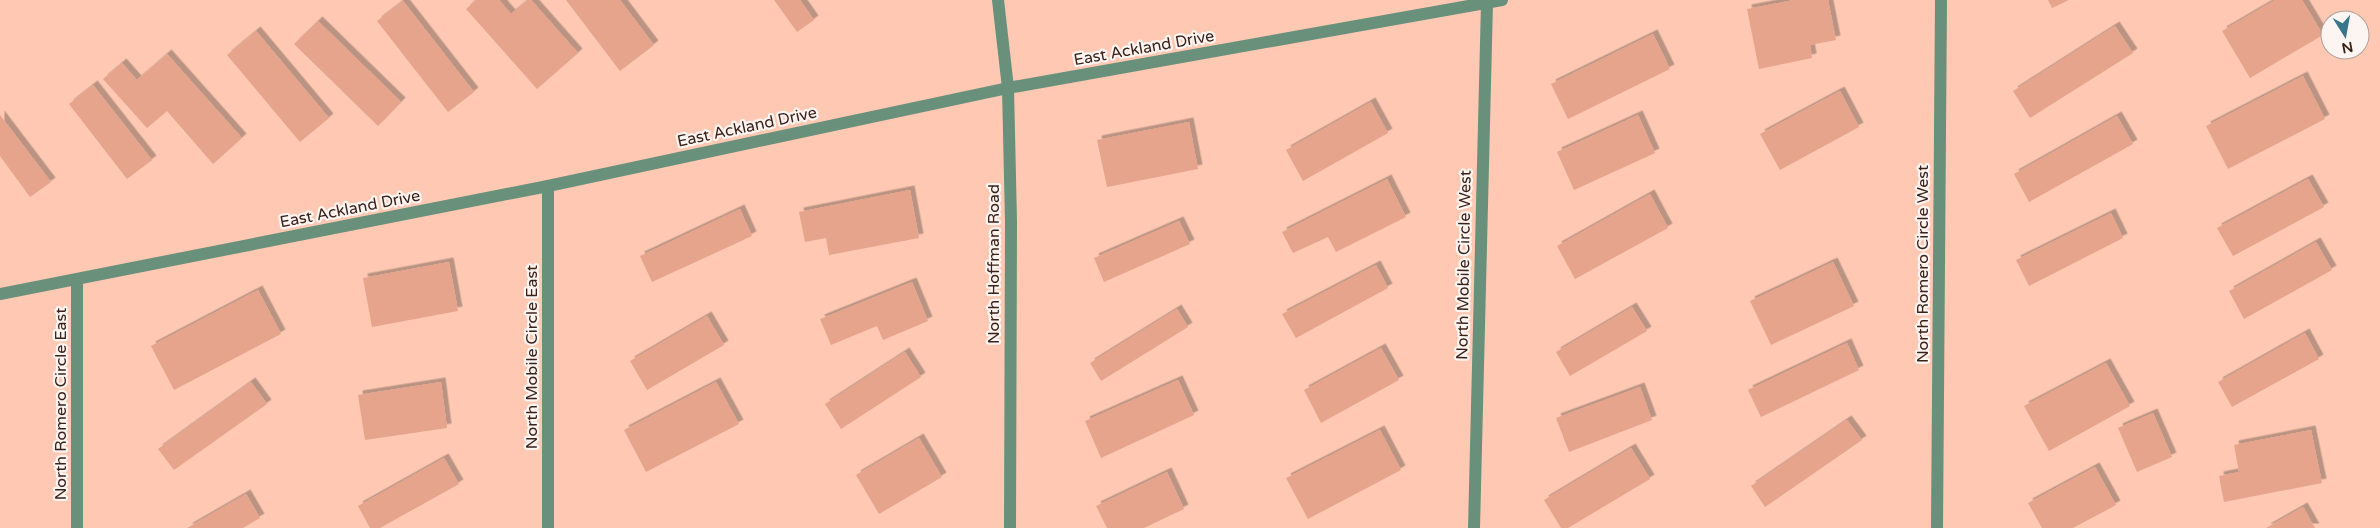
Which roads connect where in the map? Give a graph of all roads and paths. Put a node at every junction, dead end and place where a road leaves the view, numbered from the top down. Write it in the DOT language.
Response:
graph roads {
  1 [pos="998,0"];
  2 [pos="1502,0"];
  3 [pos="1941,0"];
  4 [pos="1487,3"];
  5 [pos="1008,88"];
  6 [pos="548,186"];
  7 [pos="77,280"];
  8 [pos="0,294"];
  9 [pos="77,528"];
  10 [pos="548,528"];
  11 [pos="1010,528"];
  12 [pos="1474,528"];
  13 [pos="1937,528"];
  1 -- 5 [label="street, North Hoffman Road"];
  2 -- 4 [label="street, East Ackland Drive"];
  3 -- 13 [label="street, North Romero Circle West"];
  4 -- 5 [label="street, East Ackland Drive"];
  4 -- 12 [label="street, North Mobile Circle West"];
  5 -- 6 [label="street, East Ackland Drive"];
  5 -- 11 [label="street, North Hoffman Road"];
  6 -- 7 [label="street, East Ackland Drive"];
  6 -- 10 [label="street, North Mobile Circle East"];
  7 -- 8 [label="street, East Ackland Drive"];
  7 -- 9 [label="street, North Romero Circle East"];
}
